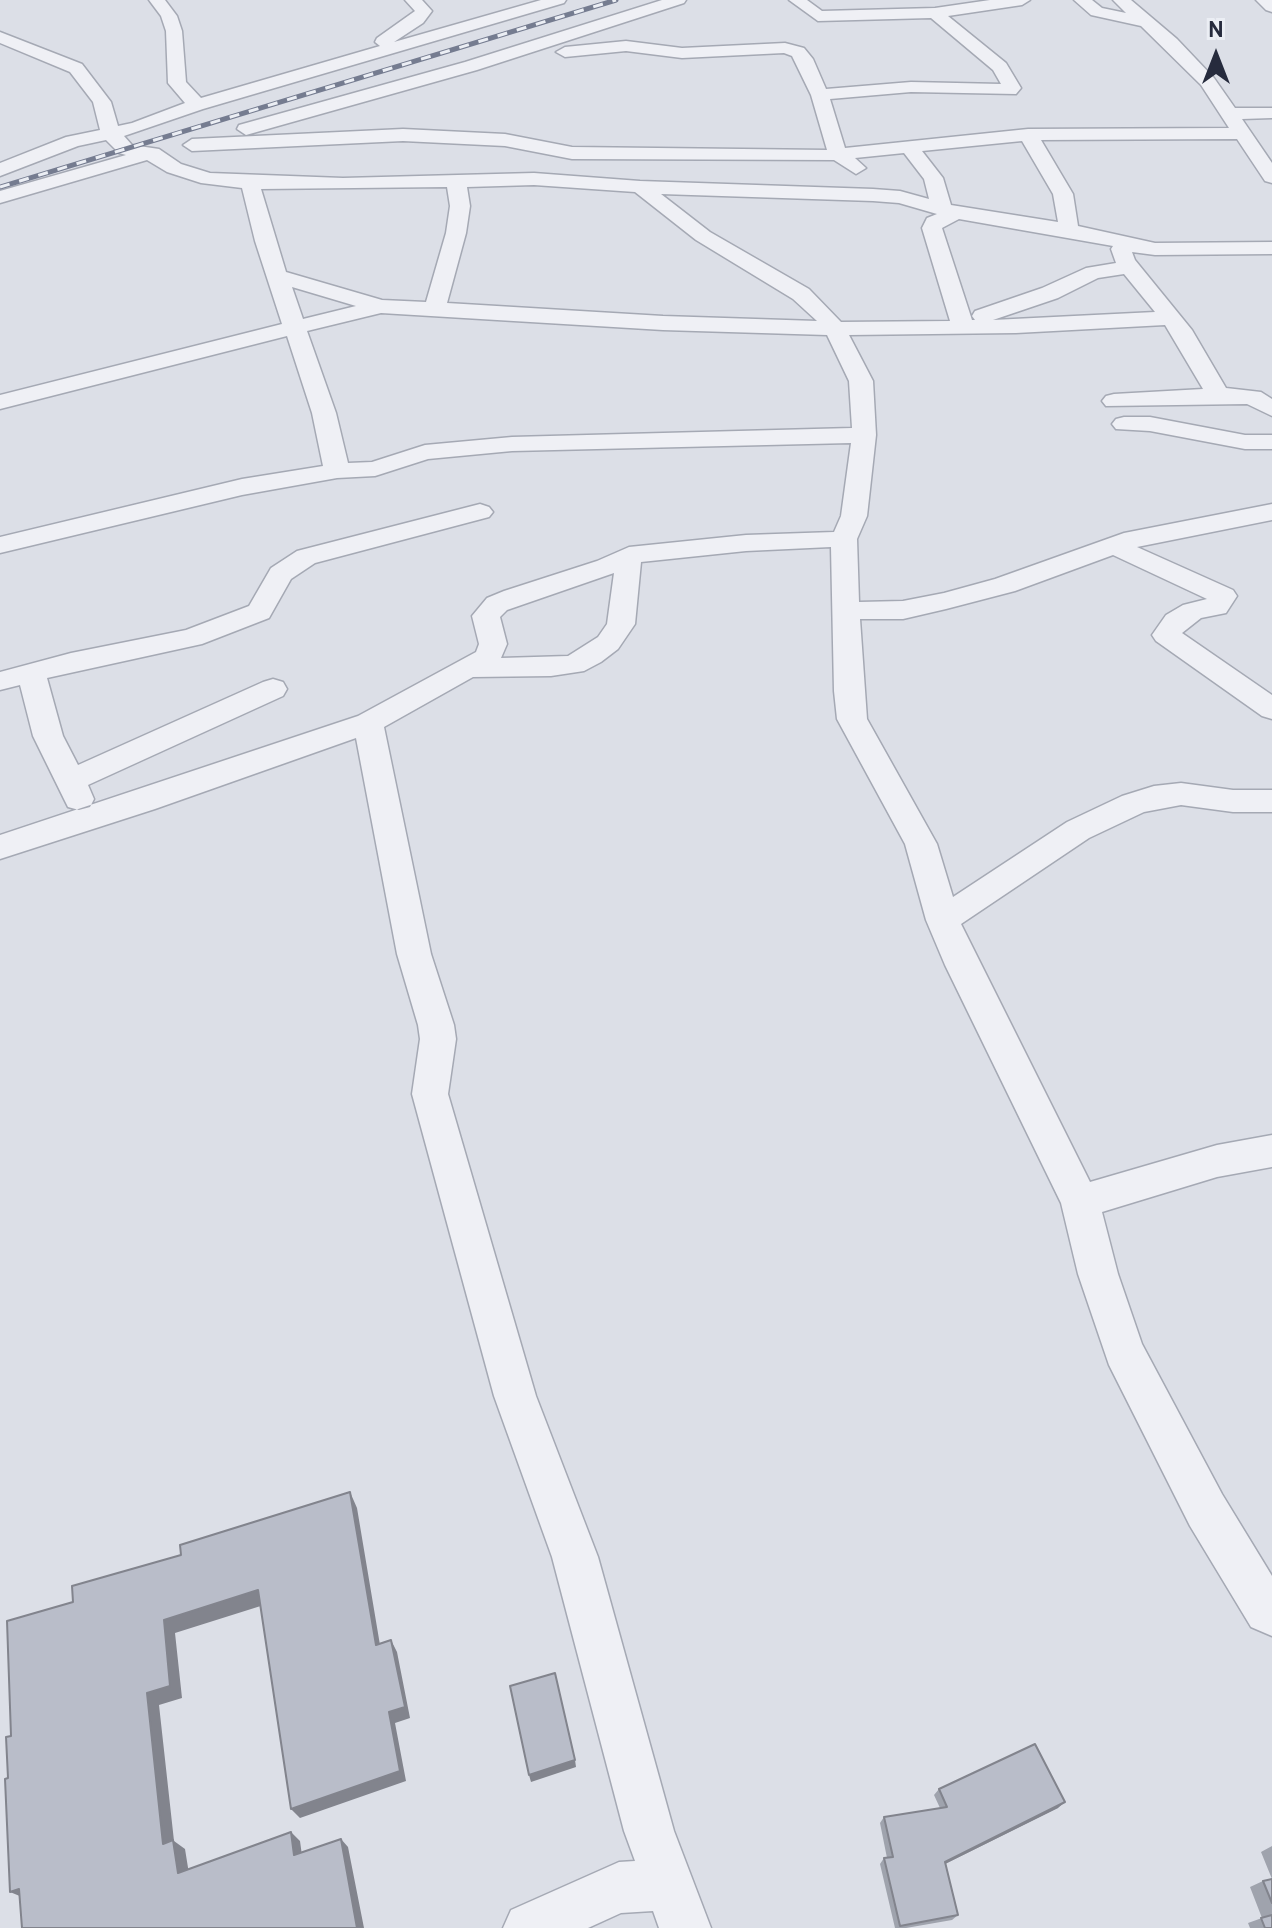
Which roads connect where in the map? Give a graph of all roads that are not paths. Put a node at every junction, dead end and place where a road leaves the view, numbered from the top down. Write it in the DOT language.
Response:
graph roads {
  1 [pos="157,0"];
  2 [pos="413,0"];
  3 [pos="558,0"];
  4 [pos="678,0"];
  5 [pos="797,0"];
  6 [pos="1022,0"];
  7 [pos="1082,0"];
  8 [pos="1121,0"];
  9 [pos="1264,0"];
  10 [pos="1272,7"];
  11 [pos="935,13"];
  12 [pos="1148,22"];
  13 [pos="598,25"];
  14 [pos="0,37"];
  15 [pos="626,46"];
  16 [pos="505,55"];
  17 [pos="347,63"];
  18 [pos="820,95"];
  19 [pos="197,105"];
  20 [pos="1272,113"];
  21 [pos="1228,114"];
  22 [pos="110,133"];
  23 [pos="1240,133"];
  24 [pos="1028,135"];
  25 [pos="192,145"];
  26 [pos="911,147"];
  27 [pos="150,154"];
  28 [pos="839,155"];
  29 [pos="30,159"];
  30 [pos="0,160"];
  31 [pos="0,170"];
  32 [pos="1272,177"];
  33 [pos="456,179"];
  34 [pos="250,183"];
  35 [pos="640,187"];
  36 [pos="0,197"];
  37 [pos="900,197"];
  38 [pos="950,211"];
  39 [pos="1069,230"];
  40 [pos="1272,248"];
  41 [pos="1131,256"];
  42 [pos="279,277"];
  43 [pos="381,306"];
  44 [pos="435,308"];
  45 [pos="1170,318"];
  46 [pos="962,324"];
  47 [pos="295,326"];
  48 [pos="834,329"];
  49 [pos="1218,395"];
  50 [pos="1114,401"];
  51 [pos="0,402"];
  52 [pos="1272,409"];
  53 [pos="1124,424"];
  54 [pos="864,435"];
  55 [pos="1272,442"];
  56 [pos="337,471"];
  57 [pos="480,512"];
  58 [pos="1272,512"];
  59 [pos="844,539"];
  60 [pos="0,545"];
  61 [pos="1112,545"];
  62 [pos="629,555"];
  63 [pos="846,611"];
  64 [pos="473,668"];
  65 [pos="31,673"];
  66 [pos="0,681"];
  67 [pos="273,689"];
  68 [pos="1272,709"];
  69 [pos="368,723"];
  70 [pos="70,781"];
  71 [pos="1272,801"];
  72 [pos="90,818"];
  73 [pos="0,847"];
  74 [pos="943,920"];
  75 [pos="1272,1151"];
  76 [pos="1080,1202"];
  77 [pos="1270,1616"];
  78 [pos="676,1906"];
  79 [pos="529,1928"];
  1 -- 19 [label="street"];
  2 -- 17 [label="street"];
  3 -- 17 [label="street"];
  4 -- 13 [label="street"];
  5 -- 11 [label="street"];
  6 -- 11 [label="street"];
  7 -- 12 [label="street"];
  8 -- 12 [label="street"];
  9 -- 10 [label="street"];
  11 -- 18 [label="street"];
  12 -- 21 [label="street"];
  13 -- 15 [label="street"];
  13 -- 16 [label="street"];
  14 -- 22 [label="street"];
  15 -- 16 [label="street"];
  15 -- 18 [label="street"];
  16 -- 25 [label="street"];
  17 -- 19 [label="street"];
  18 -- 28 [label="street"];
  19 -- 22 [label="street"];
  20 -- 21 [label="street"];
  21 -- 23 [label="street"];
  22 -- 27 [label="street"];
  22 -- 29 [label="street"];
  23 -- 24 [label="street"];
  23 -- 32 [label="street"];
  24 -- 26 [label="street"];
  24 -- 39 [label="street"];
  25 -- 27 [label="street"];
  25 -- 28 [label="street"];
  26 -- 28 [label="street"];
  26 -- 38 [label="street"];
  27 -- 34 [label="street"];
  27 -- 36 [label="street"];
  28 -- 37 [label="street"];
  29 -- 30 [label="street"];
  29 -- 31 [label="street"];
  33 -- 34 [label="street"];
  33 -- 35 [label="street"];
  33 -- 44 [label="street"];
  34 -- 42 [label="street"];
  35 -- 37 [label="street"];
  35 -- 48 [label="street"];
  37 -- 38 [label="street"];
  38 -- 39 [label="street"];
  38 -- 46 [label="street"];
  39 -- 41 [label="street"];
  40 -- 41 [label="street"];
  41 -- 45 [label="street"];
  41 -- 46 [label="street"];
  42 -- 43 [label="street"];
  42 -- 47 [label="street"];
  43 -- 44 [label="street"];
  43 -- 47 [label="street"];
  44 -- 48 [label="street"];
  45 -- 46 [label="street"];
  45 -- 49 [label="street"];
  46 -- 48 [label="street"];
  47 -- 51 [label="street"];
  47 -- 56 [label="street"];
  48 -- 54 [label="street"];
  49 -- 50 [label="street"];
  49 -- 52 [label="street"];
  53 -- 55 [label="street"];
  54 -- 56 [label="street"];
  54 -- 59 [label="street"];
  56 -- 60 [label="street"];
  57 -- 65 [label="street"];
  58 -- 61 [label="street"];
  59 -- 62 [label="street"];
  59 -- 63 [label="street"];
  61 -- 63 [label="street"];
  61 -- 68 [label="street"];
  62 -- 64 [label="street"];
  62 -- 64 [label="street"];
  63 -- 74 [label="street"];
  64 -- 69 [label="street"];
  65 -- 66 [label="street"];
  65 -- 70 [label="street"];
  67 -- 70 [label="street"];
  69 -- 72 [label="street"];
  69 -- 78 [label="street"];
  70 -- 72 [label="street"];
  71 -- 74 [label="street"];
  72 -- 73 [label="street"];
  74 -- 76 [label="street"];
  75 -- 76 [label="street"];
  76 -- 77 [label="street"];
  78 -- 79 [label="street"];
}
